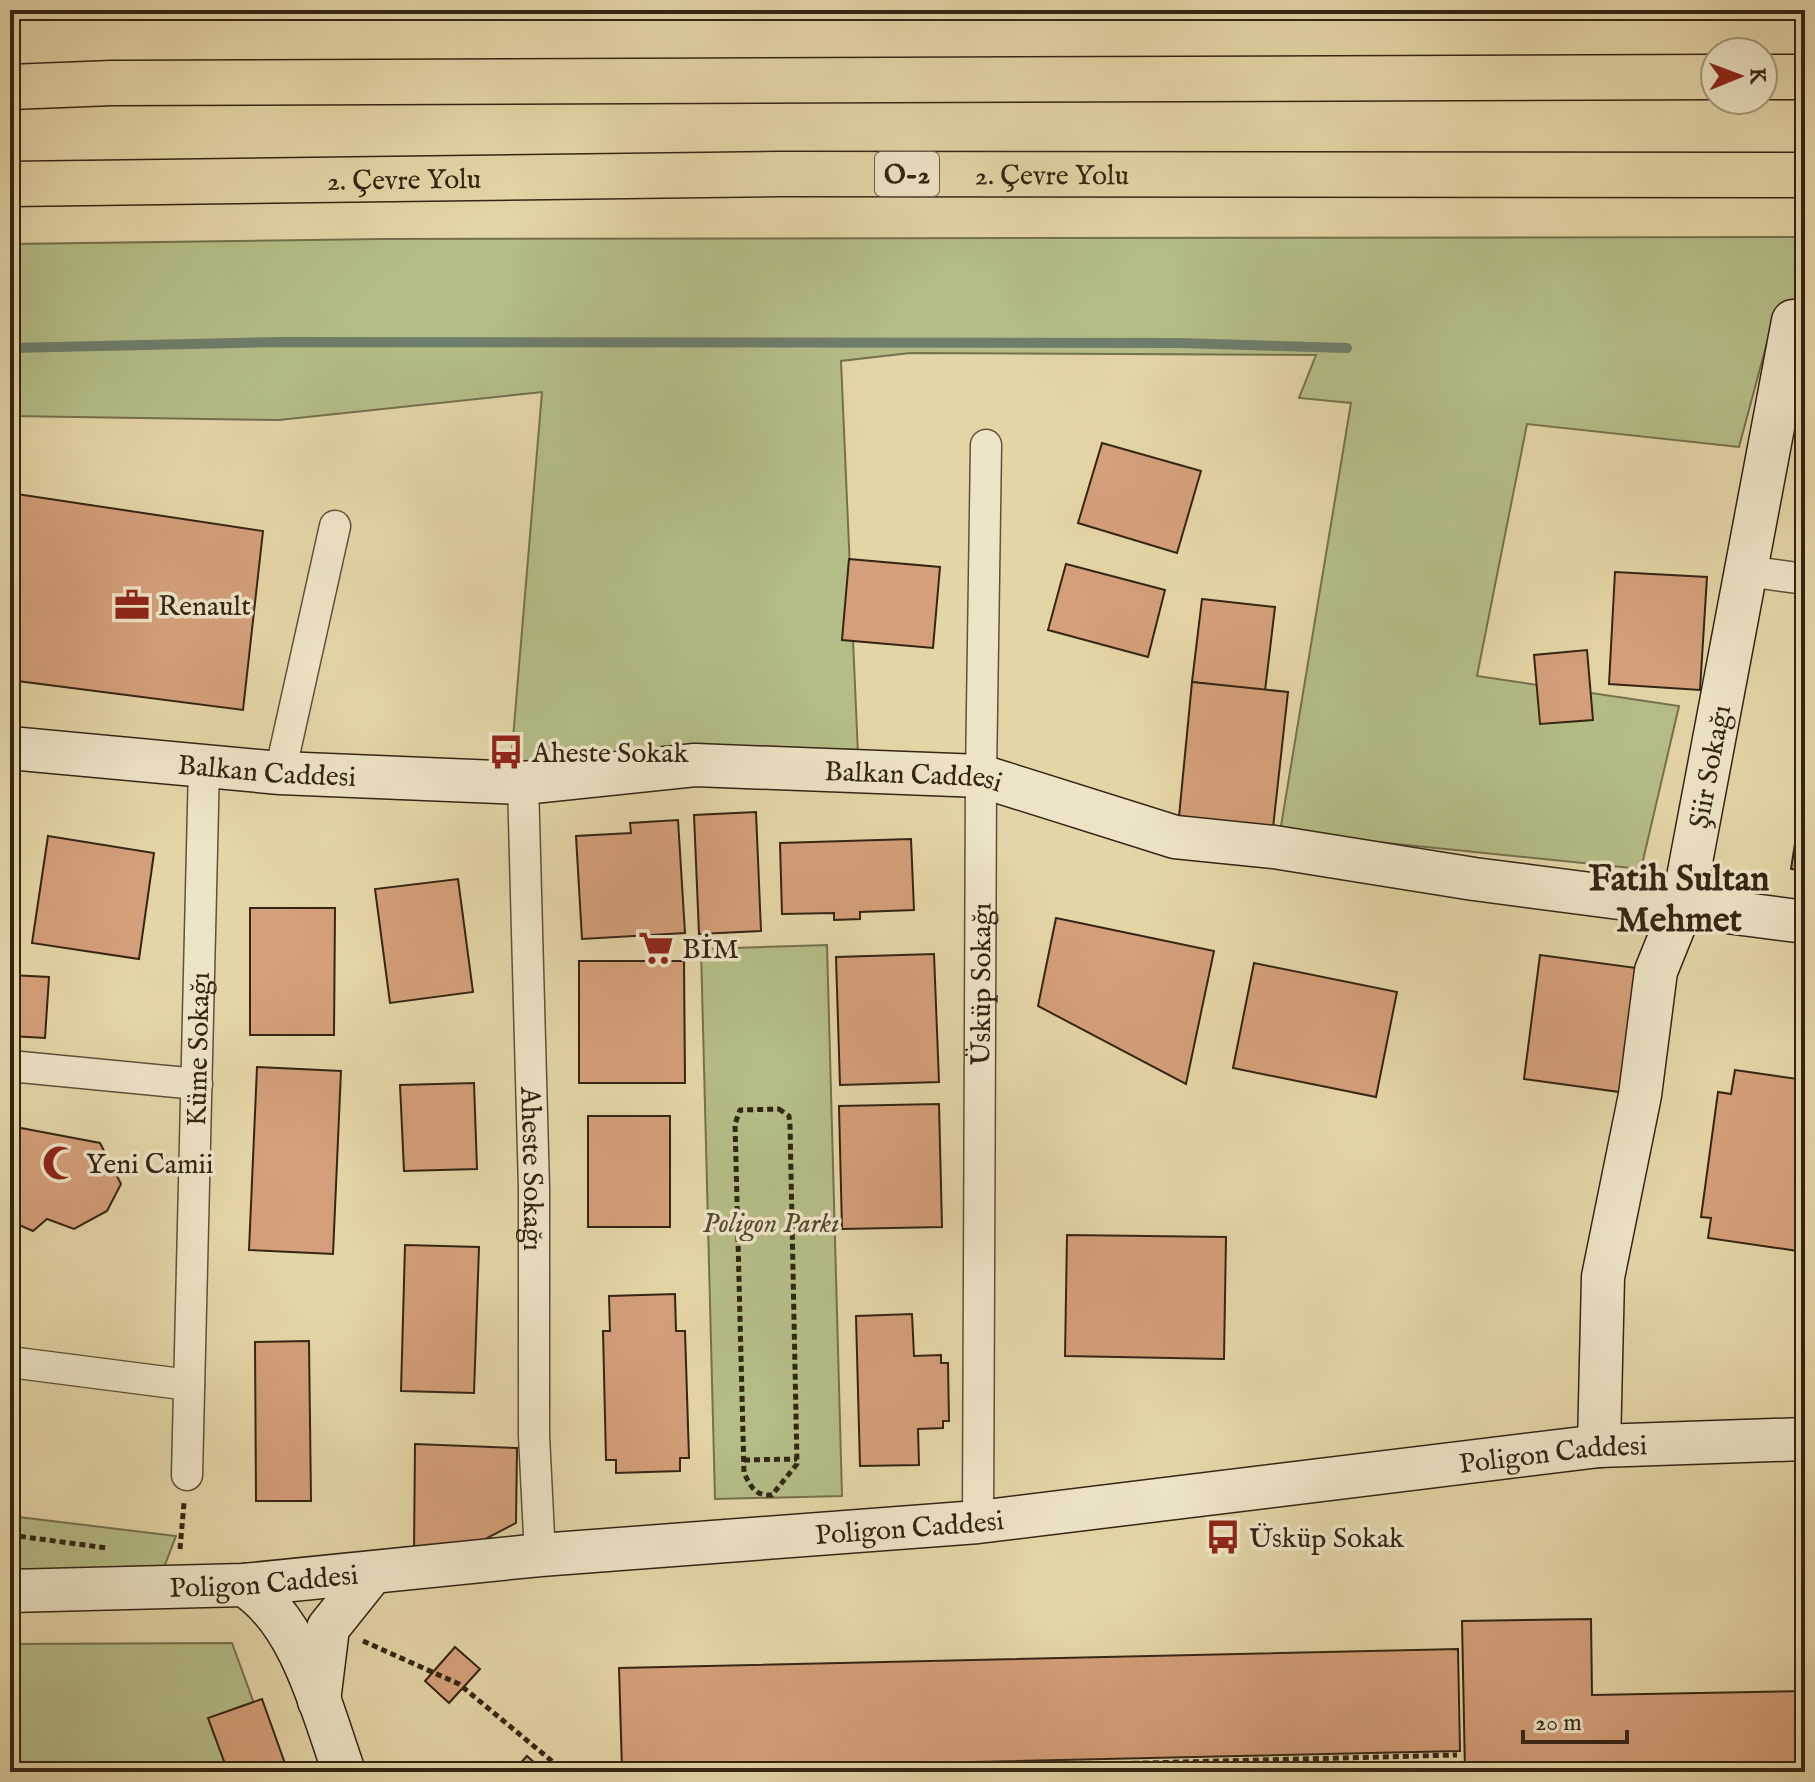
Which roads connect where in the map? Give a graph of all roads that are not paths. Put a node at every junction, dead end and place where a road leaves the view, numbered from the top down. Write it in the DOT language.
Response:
graph roads {
  1 [pos="1699,77"];
  2 [pos="1779,77"];
  3 [pos="1805,77"];
  4 [pos="10,87"];
  5 [pos="1805,175"];
  6 [pos="10,184"];
  7 [pos="1793,321"];
  8 [pos="986,445"];
  9 [pos="335,526"];
  10 [pos="1746,571"];
  11 [pos="1805,579"];
  12 [pos="10,748"];
  13 [pos="204,766"];
  14 [pos="280,773"];
  15 [pos="981,776"];
  16 [pos="523,783"];
  17 [pos="1683,904"];
  18 [pos="1805,922"];
  19 [pos="10,1066"];
  20 [pos="197,1084"];
  21 [pos="10,1362"];
  22 [pos="189,1385"];
  23 [pos="1805,1439"];
  24 [pos="1599,1446"];
  25 [pos="187,1475"];
  26 [pos="978,1522"];
  27 [pos="540,1555"];
  28 [pos="372,1573"];
  29 [pos="244,1585"];
  30 [pos="10,1591"];
  31 [pos="319,1702"];
  32 [pos="344,1772"];
  1 -- 4 [label="highway"];
  2 -- 3 [label="highway"];
  5 -- 6 [label="highway, 2. Çevre Yolu / O-2"];
  7 -- 10 [label="street, Şiir Sokağı"];
  8 -- 15 [label="street, Üsküp Sokağı"];
  9 -- 14 [label="street"];
  10 -- 11 [label="street"];
  10 -- 17 [label="street, Şiir Sokağı"];
  12 -- 13 [label="street, Balkan Caddesi"];
  13 -- 14 [label="street, Balkan Caddesi"];
  13 -- 20 [label="street, Küme Sokağı"];
  14 -- 16 [label="street, Balkan Caddesi"];
  15 -- 16 [label="street, Balkan Caddesi"];
  15 -- 17 [label="street, Balkan Caddesi"];
  15 -- 26 [label="street, Üsküp Sokağı"];
  16 -- 27 [label="street, Aheste Sokağı"];
  17 -- 18 [label="street, Balkan Caddesi"];
  17 -- 24 [label="street, Şiir Sokağı"];
  19 -- 20 [label="street"];
  20 -- 22 [label="street, Küme Sokağı"];
  21 -- 22 [label="street"];
  22 -- 25 [label="street, Küme Sokağı"];
  23 -- 24 [label="street, Poligon Caddesi"];
  24 -- 26 [label="street, Poligon Caddesi"];
  26 -- 27 [label="street, Poligon Caddesi"];
  27 -- 28 [label="street, Poligon Caddesi"];
  28 -- 29 [label="street, Poligon Caddesi"];
  28 -- 31 [label="street"];
  29 -- 30 [label="street, Poligon Caddesi"];
  29 -- 31 [label="street"];
  31 -- 32 [label="street"];
}
